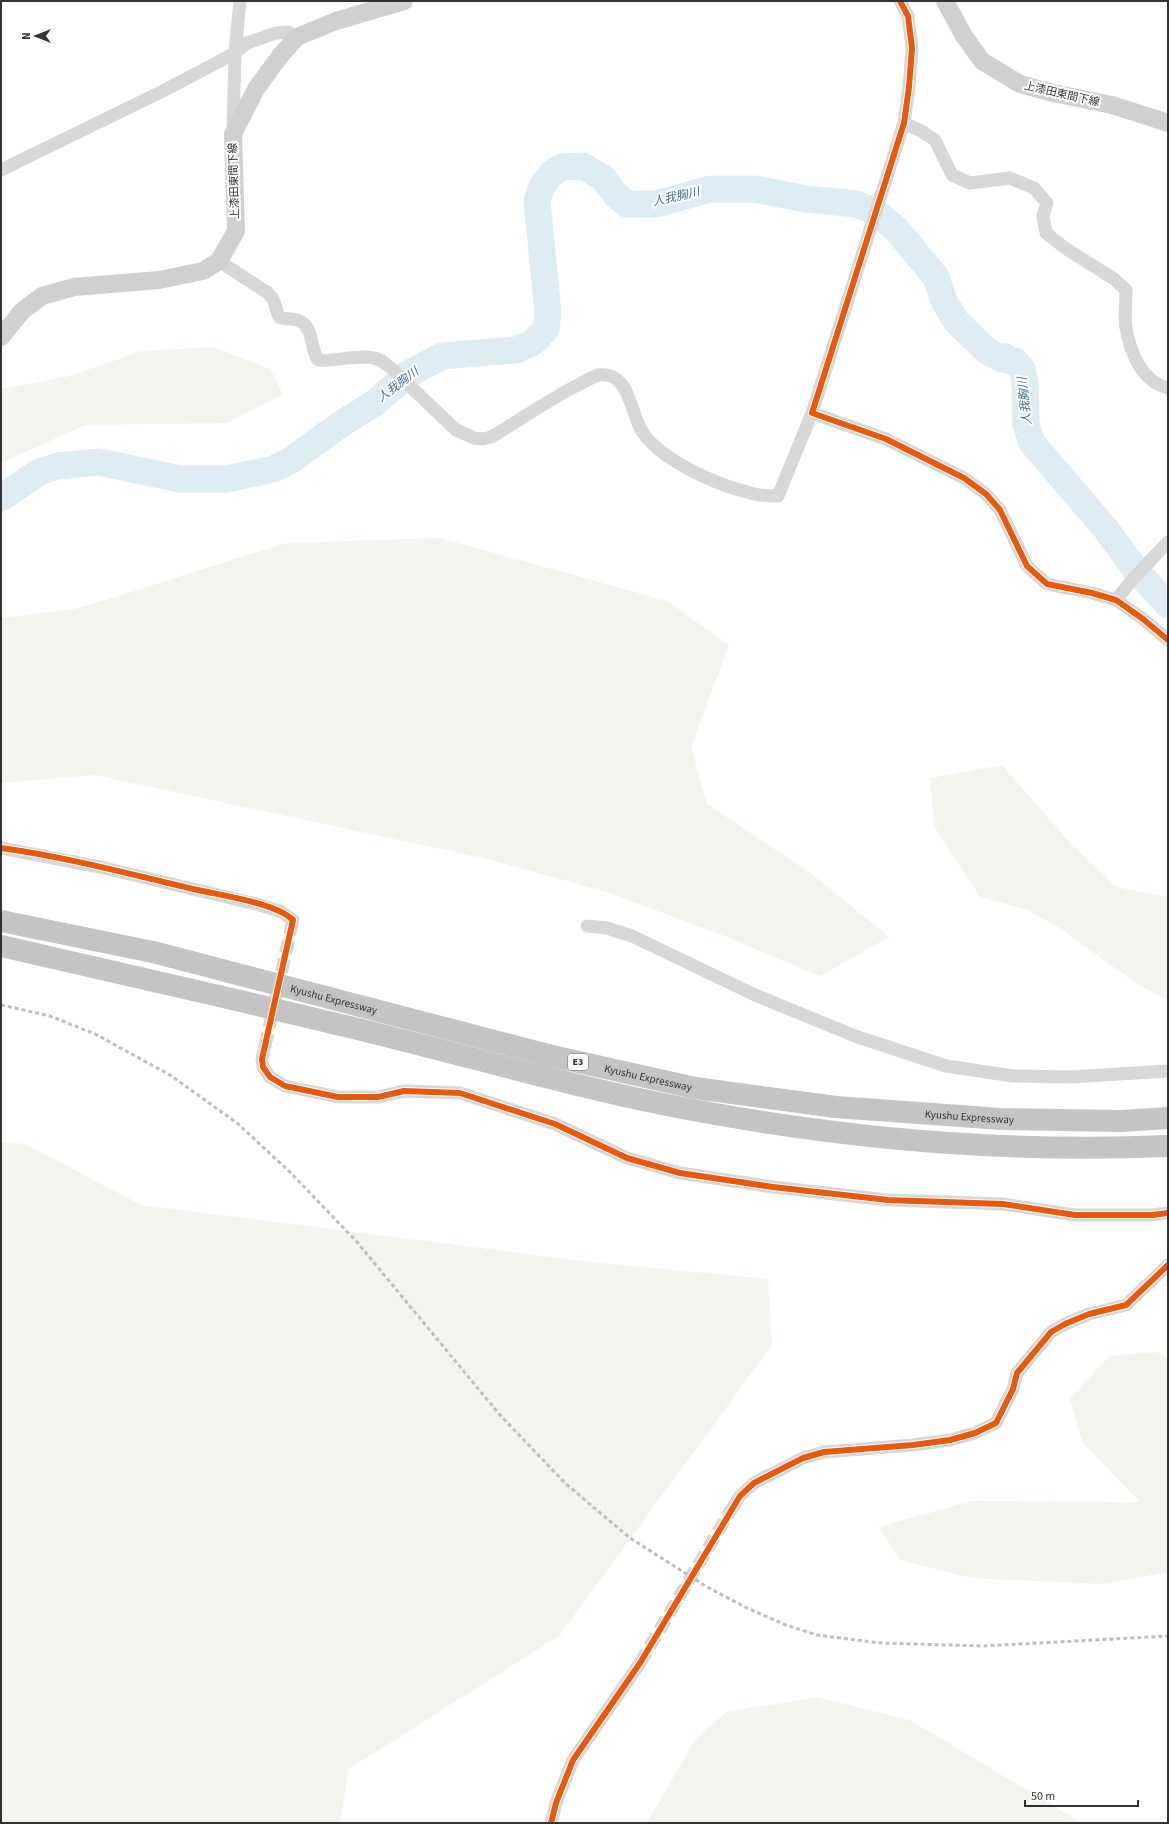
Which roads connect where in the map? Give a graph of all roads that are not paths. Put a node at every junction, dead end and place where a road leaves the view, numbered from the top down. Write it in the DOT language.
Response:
graph roads {
  1 [pos="240,1"];
  2 [pos="404,1"];
  3 [pos="900,1"];
  4 [pos="945,1"];
  5 [pos="297,37"];
  6 [pos="235,53"];
  7 [pos="904,123"];
  8 [pos="1168,123"];
  9 [pos="232,134"];
  10 [pos="1,170"];
  11 [pos="219,261"];
  12 [pos="1,337"];
  13 [pos="1168,388"];
  14 [pos="812,413"];
  15 [pos="1168,542"];
  16 [pos="1116,600"];
  17 [pos="1168,640"];
  18 [pos="1,848"];
  19 [pos="293,920"];
  20 [pos="1,921"];
  21 [pos="587,926"];
  22 [pos="1,946"];
  23 [pos="265,1046"];
  24 [pos="1168,1071"];
  25 [pos="1168,1118"];
  26 [pos="1168,1146"];
  27 [pos="1168,1213"];
  28 [pos="1168,1265"];
  29 [pos="729,1512"];
  30 [pos="640,1663"];
  31 [pos="551,1823"];
  1 -- 6 [label="street"];
  2 -- 5 [label="main road, 上漆田東間下線"];
  3 -- 7 [label="street"];
  4 -- 8 [label="main road, 上漆田東間下線"];
  5 -- 6 [label="street"];
  5 -- 9 [label="main road, 上漆田東間下線"];
  6 -- 9 [label="street"];
  6 -- 10 [label="street"];
  7 -- 13 [label="street"];
  7 -- 14 [label="street"];
  9 -- 11 [label="main road, 上漆田東間下線"];
  11 -- 12 [label="main road"];
  11 -- 14 [label="street"];
  14 -- 16 [label="street"];
  15 -- 16 [label="street"];
  16 -- 17 [label="street"];
  18 -- 19 [label="street"];
  20 -- 25 [label="highway, Kyushu Expressway / E3"];
  21 -- 24 [label="street"];
  22 -- 26 [label="highway, Kyushu Expressway / E3"];
  23 -- 27 [label="street"];
  28 -- 29 [label="street"];
  30 -- 31 [label="street"];
}
